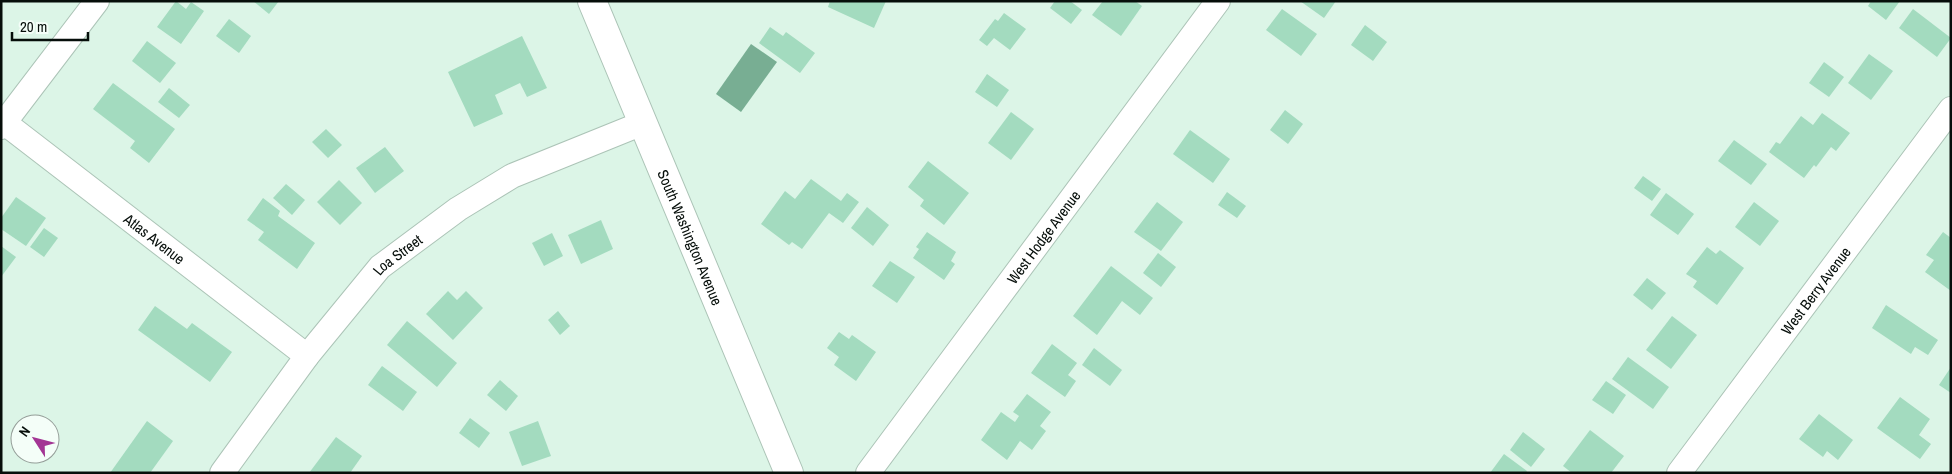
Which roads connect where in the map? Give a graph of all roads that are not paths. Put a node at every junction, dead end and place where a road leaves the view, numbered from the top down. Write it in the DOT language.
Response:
graph roads {
  1 [pos="97,1"];
  2 [pos="592,1"];
  3 [pos="1218,1"];
  4 [pos="1951,109"];
  5 [pos="2,123"];
  6 [pos="643,123"];
  7 [pos="307,356"];
  8 [pos="222,473"];
  9 [pos="789,473"];
  10 [pos="868,473"];
  11 [pos="1679,473"];
  1 -- 5 [label="street"];
  2 -- 6 [label="street, South Washington Avenue"];
  3 -- 10 [label="street, West Hodge Avenue"];
  4 -- 11 [label="street, West Berry Avenue"];
  5 -- 7 [label="street, Atlas Avenue"];
  6 -- 7 [label="street, Loa Street"];
  6 -- 9 [label="street, South Washington Avenue"];
  7 -- 8 [label="street, Loa Street"];
}
